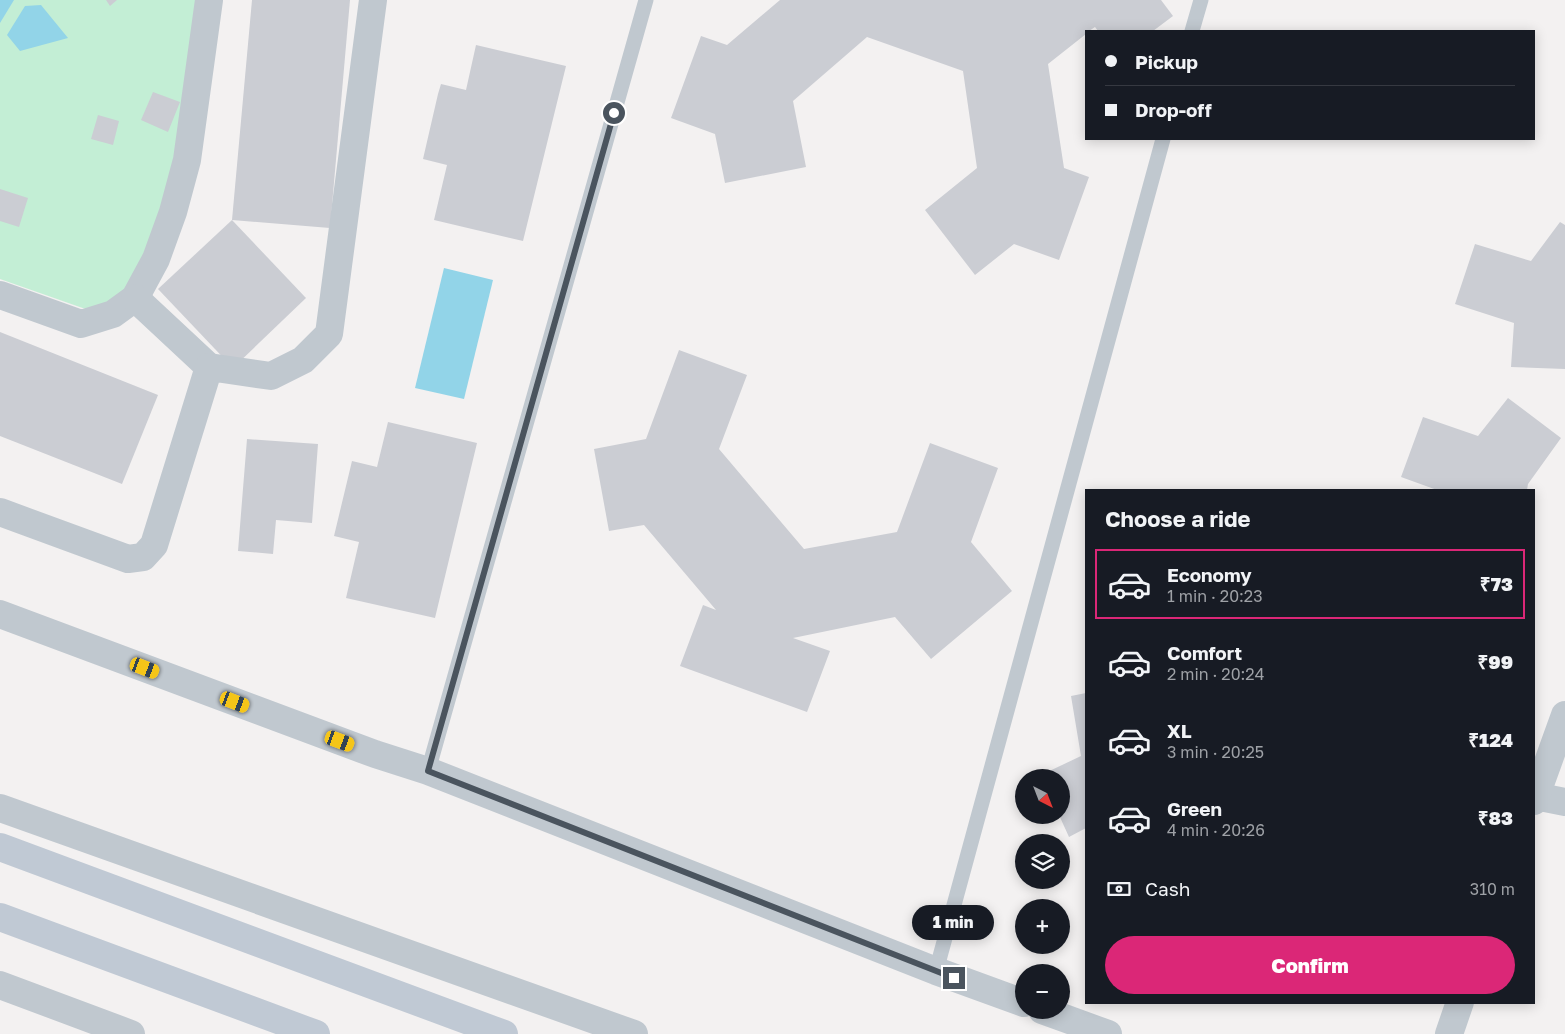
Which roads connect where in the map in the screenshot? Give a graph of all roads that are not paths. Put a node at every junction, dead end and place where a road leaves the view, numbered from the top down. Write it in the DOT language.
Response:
graph roads {
  1 [pos="209,0"];
  2 [pos="373,0"];
  3 [pos="646,0"];
  4 [pos="1201,0"];
  5 [pos="1192,30"];
  6 [pos="1163,140"];
  7 [pos="0,296"];
  8 [pos="135,298"];
  9 [pos="209,367"];
  10 [pos="0,512"];
  11 [pos="0,614"];
  12 [pos="1565,714"];
  13 [pos="428,771"];
  14 [pos="1535,798"];
  15 [pos="1565,802"];
  16 [pos="0,808"];
  17 [pos="0,847"];
  18 [pos="0,918"];
  19 [pos="936,971"];
  20 [pos="0,986"];
  21 [pos="1015,1000"];
  22 [pos="1459,1004"];
  23 [pos="1067,1019"];
  24 [pos="131,1034"];
  25 [pos="316,1034"];
  26 [pos="504,1034"];
  27 [pos="634,1034"];
  28 [pos="1108,1034"];
  29 [pos="1449,1034"];
  1 -- 8 [label="street"];
  2 -- 9 [label="street"];
  3 -- 13 [label="lane"];
  4 -- 5 [label="lane"];
  6 -- 19 [label="lane"];
  7 -- 8 [label="street"];
  8 -- 9 [label="street"];
  9 -- 10 [label="street"];
  11 -- 13 [label="street"];
  12 -- 14 [label="street"];
  13 -- 19 [label="street"];
  14 -- 15 [label="street"];
  16 -- 27 [label="street"];
  17 -- 26 [label="main road"];
  18 -- 25 [label="main road"];
  19 -- 21 [label="street"];
  20 -- 24 [label="street"];
  22 -- 29 [label="street"];
  23 -- 28 [label="street"];
}
